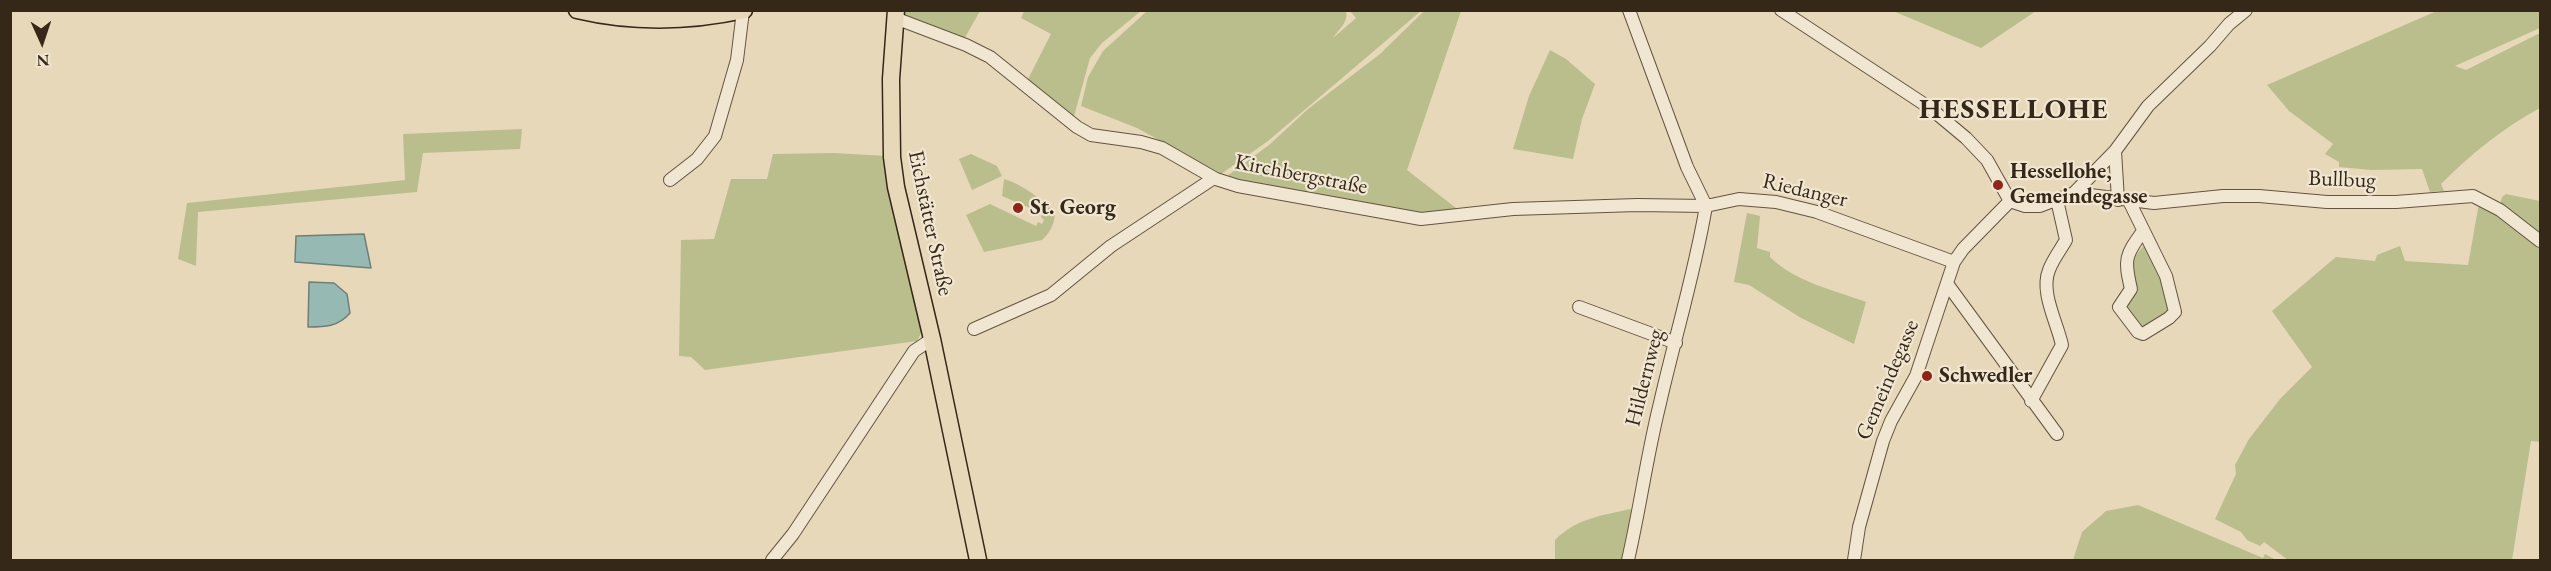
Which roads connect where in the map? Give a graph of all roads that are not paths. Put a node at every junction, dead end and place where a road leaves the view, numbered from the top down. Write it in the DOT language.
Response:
graph roads {
  1 [pos="577,10"];
  2 [pos="1629,10"];
  3 [pos="1781,10"];
  4 [pos="2246,10"];
  5 [pos="743,11"];
  6 [pos="606,13"];
  7 [pos="896,14"];
  8 [pos="2115,151"];
  9 [pos="1214,178"];
  10 [pos="670,180"];
  11 [pos="2074,193"];
  12 [pos="2057,200"];
  13 [pos="2123,200"];
  14 [pos="2010,201"];
  15 [pos="1706,206"];
  16 [pos="2143,231"];
  17 [pos="2541,241"];
  18 [pos="1954,262"];
  19 [pos="1948,285"];
  20 [pos="1579,307"];
  21 [pos="974,328"];
  22 [pos="932,339"];
  23 [pos="1676,343"];
  24 [pos="2031,401"];
  25 [pos="2057,434"];
  26 [pos="772,561"];
  27 [pos="978,561"];
  28 [pos="1628,561"];
  29 [pos="1854,561"];
  1 -- 6 [label="main road"];
  2 -- 15 [label="street"];
  3 -- 14 [label="street"];
  4 -- 8 [label="street"];
  5 -- 6 [label="main road"];
  5 -- 10 [label="street"];
  7 -- 9 [label="street, Kirchbergstraße"];
  7 -- 22 [label="main road, Eichstätter Straße"];
  8 -- 11 [label="street"];
  8 -- 13 [label="street"];
  9 -- 15 [label="street, Kirchbergstraße"];
  9 -- 21 [label="street"];
  11 -- 12 [label="street"];
  11 -- 13 [label="street, Bullbug"];
  12 -- 14 [label="street"];
  12 -- 24 [label="street"];
  13 -- 16 [label="street"];
  13 -- 17 [label="street, Bullbug"];
  14 -- 18 [label="street, Gemeindegasse"];
  15 -- 18 [label="street, Riedanger"];
  15 -- 23 [label="street, Hildernweg"];
  16 -- 16 [label="street"];
  18 -- 19 [label="street, Gemeindegasse"];
  19 -- 24 [label="street"];
  19 -- 29 [label="street, Gemeindegasse"];
  20 -- 23 [label="street"];
  22 -- 26 [label="street"];
  22 -- 27 [label="main road, Eichstätter Straße"];
  23 -- 28 [label="street, Hildernweg"];
  24 -- 25 [label="street"];
}
